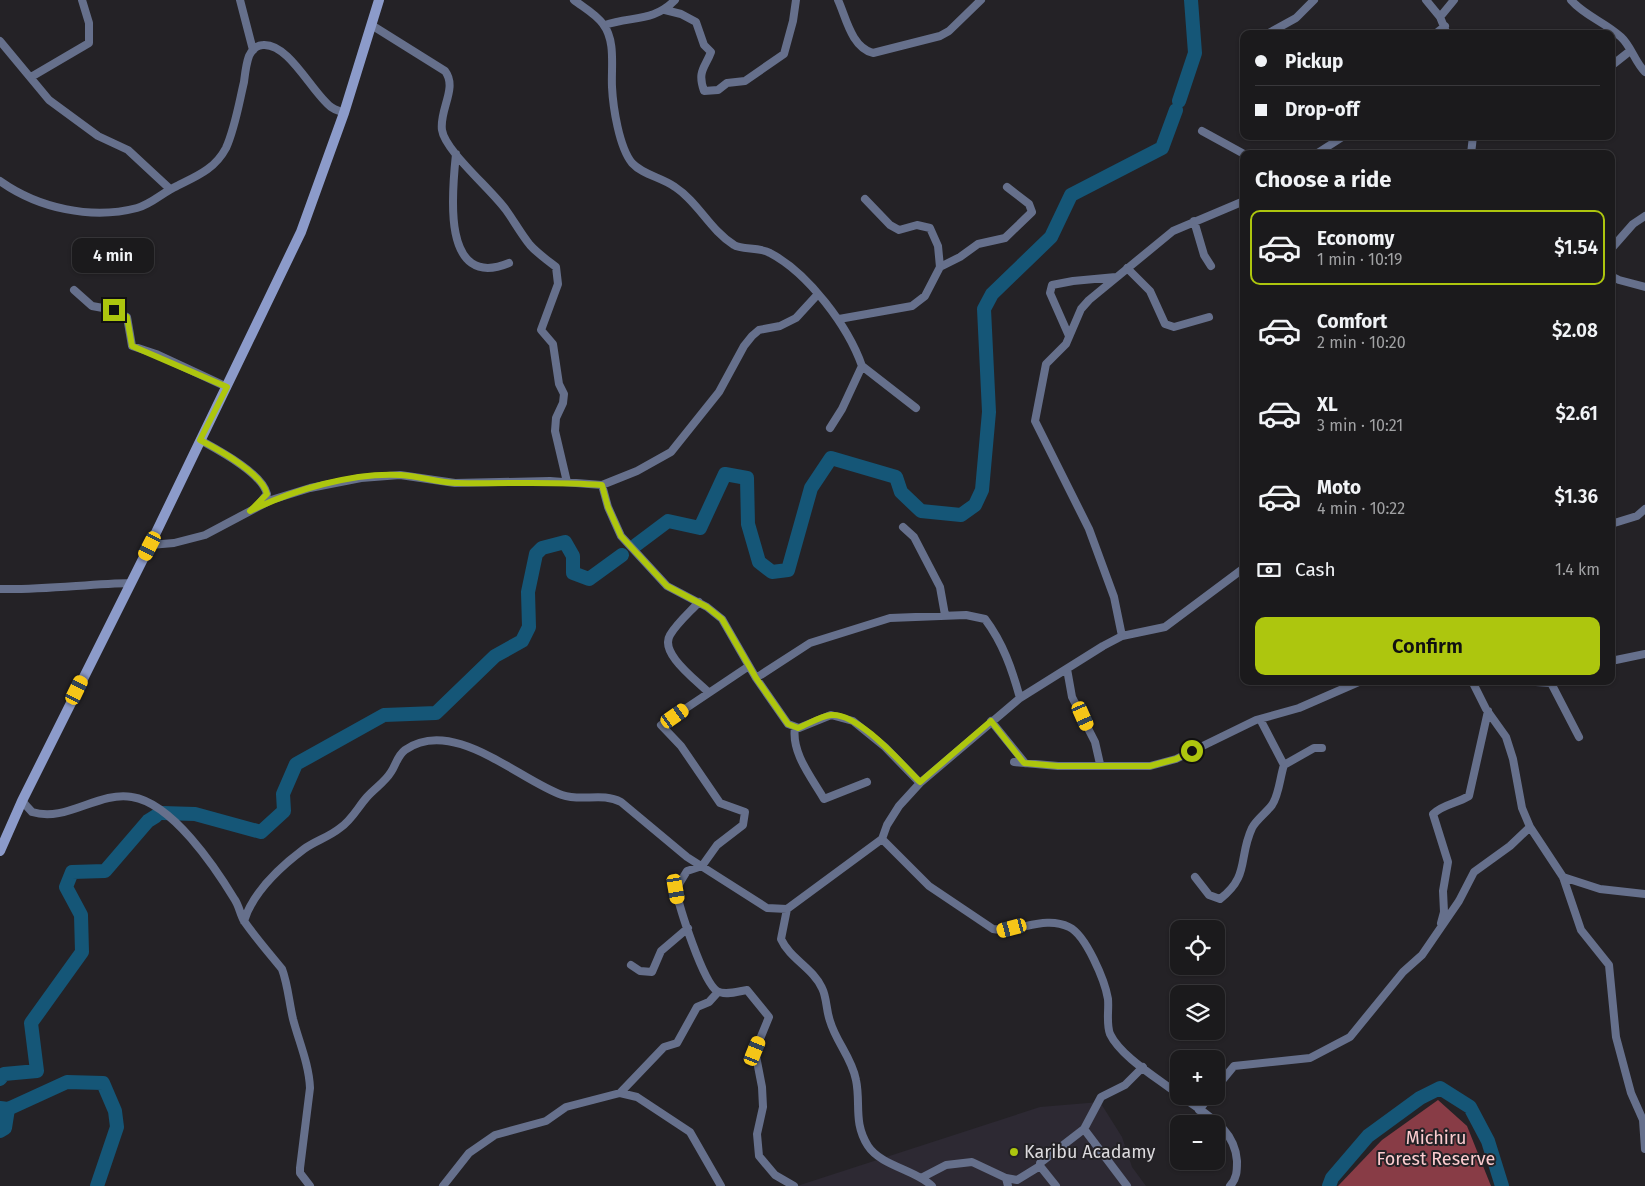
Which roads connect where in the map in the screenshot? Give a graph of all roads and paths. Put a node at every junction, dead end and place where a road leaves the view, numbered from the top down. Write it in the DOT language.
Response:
graph roads {
  1 [pos="82,0"];
  2 [pos="240,0"];
  3 [pos="380,0"];
  4 [pos="574,0"];
  5 [pos="675,0"];
  6 [pos="796,0"];
  7 [pos="838,0"];
  8 [pos="981,0"];
  9 [pos="1314,0"];
  10 [pos="1426,0"];
  11 [pos="1454,0"];
  12 [pos="1571,0"];
  13 [pos="665,10"];
  14 [pos="1440,17"];
  15 [pos="605,25"];
  16 [pos="373,26"];
  17 [pos="1274,30"];
  18 [pos="1446,30"];
  19 [pos="1613,30"];
  20 [pos="1615,32"];
  21 [pos="0,41"];
  22 [pos="253,50"];
  23 [pos="1630,50"];
  24 [pos="1615,63"];
  25 [pos="1645,72"];
  26 [pos="31,77"];
  27 [pos="344,113"];
  28 [pos="1202,131"];
  29 [pos="1338,140"];
  30 [pos="1322,150"];
  31 [pos="1240,152"];
  32 [pos="456,154"];
  33 [pos="0,181"];
  34 [pos="1007,187"];
  35 [pos="170,189"];
  36 [pos="865,199"];
  37 [pos="1240,203"];
  38 [pos="1645,216"];
  39 [pos="1194,221"];
  40 [pos="1615,244"];
  41 [pos="509,263"];
  42 [pos="1212,266"];
  43 [pos="940,267"];
  44 [pos="1127,268"];
  45 [pos="1116,277"];
  46 [pos="1615,278"];
  47 [pos="1645,287"];
  48 [pos="74,290"];
  49 [pos="818,294"];
  50 [pos="1209,317"];
  51 [pos="839,319"];
  52 [pos="1069,336"];
  53 [pos="862,366"];
  54 [pos="227,387"];
  55 [pos="916,408"];
  56 [pos="830,428"];
  57 [pos="200,440"];
  58 [pos="566,482"];
  59 [pos="602,485"];
  60 [pos="1645,510"];
  61 [pos="250,511"];
  62 [pos="1615,523"];
  63 [pos="903,527"];
  64 [pos="150,546"];
  65 [pos="1240,571"];
  66 [pos="131,583"];
  67 [pos="0,589"];
  68 [pos="699,602"];
  69 [pos="945,616"];
  70 [pos="1122,636"];
  71 [pos="1645,654"];
  72 [pos="1615,660"];
  73 [pos="749,666"];
  74 [pos="1067,669"];
  75 [pos="756,678"];
  76 [pos="1352,685"];
  77 [pos="1474,685"];
  78 [pos="1555,685"];
  79 [pos="708,692"];
  80 [pos="1020,698"];
  81 [pos="1488,711"];
  82 [pos="1260,719"];
  83 [pos="991,721"];
  84 [pos="795,727"];
  85 [pos="1579,737"];
  86 [pos="1322,748"];
  87 [pos="1014,762"];
  88 [pos="1024,763"];
  89 [pos="1100,764"];
  90 [pos="1284,765"];
  91 [pos="866,782"];
  92 [pos="920,782"];
  93 [pos="22,801"];
  94 [pos="1530,827"];
  95 [pos="3,837"];
  96 [pos="882,839"];
  97 [pos="0,852"];
  98 [pos="702,866"];
  99 [pos="1194,877"];
  100 [pos="1563,877"];
  101 [pos="1645,894"];
  102 [pos="787,910"];
  103 [pos="244,921"];
  104 [pos="688,928"];
  105 [pos="1439,930"];
  106 [pos="631,965"];
  107 [pos="718,992"];
  108 [pos="1143,1067"];
  109 [pos="1225,1077"];
  110 [pos="1170,1087"];
  111 [pos="620,1093"];
  112 [pos="1193,1105"];
  113 [pos="1203,1105"];
  114 [pos="1199,1110"];
  115 [pos="1084,1129"];
  116 [pos="1645,1149"];
  117 [pos="1040,1166"];
  118 [pos="920,1178"];
  119 [pos="1006,1178"];
  120 [pos="310,1186"];
  121 [pos="443,1186"];
  122 [pos="722,1186"];
  123 [pos="794,1186"];
  124 [pos="932,1186"];
  125 [pos="1008,1186"];
  126 [pos="1056,1186"];
  127 [pos="1128,1186"];
  128 [pos="1230,1186"];
  1 -- 26 [label="street"];
  2 -- 22 [label="street"];
  3 -- 16 [label="main road"];
  4 -- 15 [label="street"];
  5 -- 13 [label="street"];
  6 -- 13 [label="street"];
  7 -- 8 [label="street"];
  9 -- 17 [label="street"];
  10 -- 14 [label="street"];
  11 -- 14 [label="street"];
  12 -- 19 [label="street"];
  13 -- 15 [label="street"];
  14 -- 18 [label="street"];
  15 -- 49 [label="street"];
  16 -- 27 [label="main road"];
  16 -- 32 [label="street"];
  20 -- 23 [label="street"];
  21 -- 26 [label="street"];
  22 -- 27 [label="street"];
  22 -- 35 [label="street"];
  23 -- 24 [label="street"];
  23 -- 25 [label="street"];
  26 -- 35 [label="street"];
  27 -- 54 [label="main road"];
  28 -- 31 [label="street"];
  29 -- 30 [label="street"];
  32 -- 41 [label="street"];
  32 -- 58 [label="street"];
  33 -- 35 [label="street"];
  34 -- 43 [label="street"];
  36 -- 43 [label="street"];
  37 -- 39 [label="street"];
  38 -- 40 [label="street"];
  39 -- 42 [label="street"];
  39 -- 44 [label="street"];
  43 -- 51 [label="street"];
  44 -- 45 [label="street"];
  44 -- 50 [label="street"];
  45 -- 52 [label="street"];
  45 -- 52 [label="street"];
  46 -- 47 [label="street"];
  48 -- 54 [label="street"];
  49 -- 51 [label="street"];
  49 -- 59 [label="street"];
  51 -- 53 [label="street"];
  52 -- 70 [label="street"];
  53 -- 55 [label="street"];
  53 -- 56 [label="street"];
  54 -- 57 [label="main road"];
  57 -- 61 [label="street"];
  57 -- 64 [label="main road"];
  58 -- 59 [label="street"];
  58 -- 61 [label="street"];
  59 -- 68 [label="street"];
  60 -- 62 [label="street"];
  61 -- 64 [label="street"];
  63 -- 69 [label="street"];
  64 -- 66 [label="main road"];
  65 -- 70 [label="street"];
  66 -- 67 [label="street"];
  66 -- 93 [label="main road"];
  68 -- 73 [label="street"];
  68 -- 79 [label="street"];
  69 -- 75 [label="street"];
  69 -- 80 [label="street"];
  70 -- 74 [label="street"];
  71 -- 72 [label="street"];
  73 -- 75 [label="street"];
  73 -- 79 [label="street"];
  74 -- 80 [label="street"];
  74 -- 89 [label="street"];
  75 -- 84 [label="street"];
  76 -- 82 [label="street"];
  77 -- 81 [label="street"];
  78 -- 85 [label="street"];
  79 -- 98 [label="street"];
  80 -- 83 [label="street"];
  81 -- 94 [label="street"];
  81 -- 105 [label="street"];
  82 -- 89 [label="street"];
  82 -- 90 [label="street"];
  83 -- 88 [label="street"];
  83 -- 92 [label="street"];
  84 -- 91 [label="street"];
  84 -- 92 [label="street"];
  86 -- 90 [label="street"];
  87 -- 88 [label="street"];
  88 -- 89 [label="street"];
  90 -- 99 [label="street"];
  92 -- 96 [label="street"];
  93 -- 95 [label="main road"];
  93 -- 103 [label="street"];
  94 -- 100 [label="street"];
  94 -- 105 [label="street"];
  95 -- 97 [label="main road"];
  96 -- 102 [label="street"];
  96 -- 108 [label="street"];
  98 -- 102 [label="street"];
  98 -- 103 [label="street"];
  98 -- 104 [label="street"];
  100 -- 101 [label="street"];
  100 -- 116 [label="street"];
  102 -- 118 [label="street"];
  103 -- 120 [label="street"];
  104 -- 106 [label="street"];
  104 -- 107 [label="street"];
  105 -- 109 [label="street"];
  107 -- 111 [label="street"];
  107 -- 123 [label="street"];
  108 -- 110 [label="street"];
  108 -- 115 [label="street"];
  111 -- 121 [label="street"];
  111 -- 122 [label="street"];
  112 -- 114 [label="street"];
  113 -- 114 [label="street"];
  114 -- 128 [label="street"];
  115 -- 117 [label="street"];
  115 -- 127 [label="street"];
  117 -- 119 [label="street"];
  117 -- 126 [label="street"];
  118 -- 119 [label="street"];
  118 -- 124 [label="street"];
  119 -- 125 [label="street"];
}
